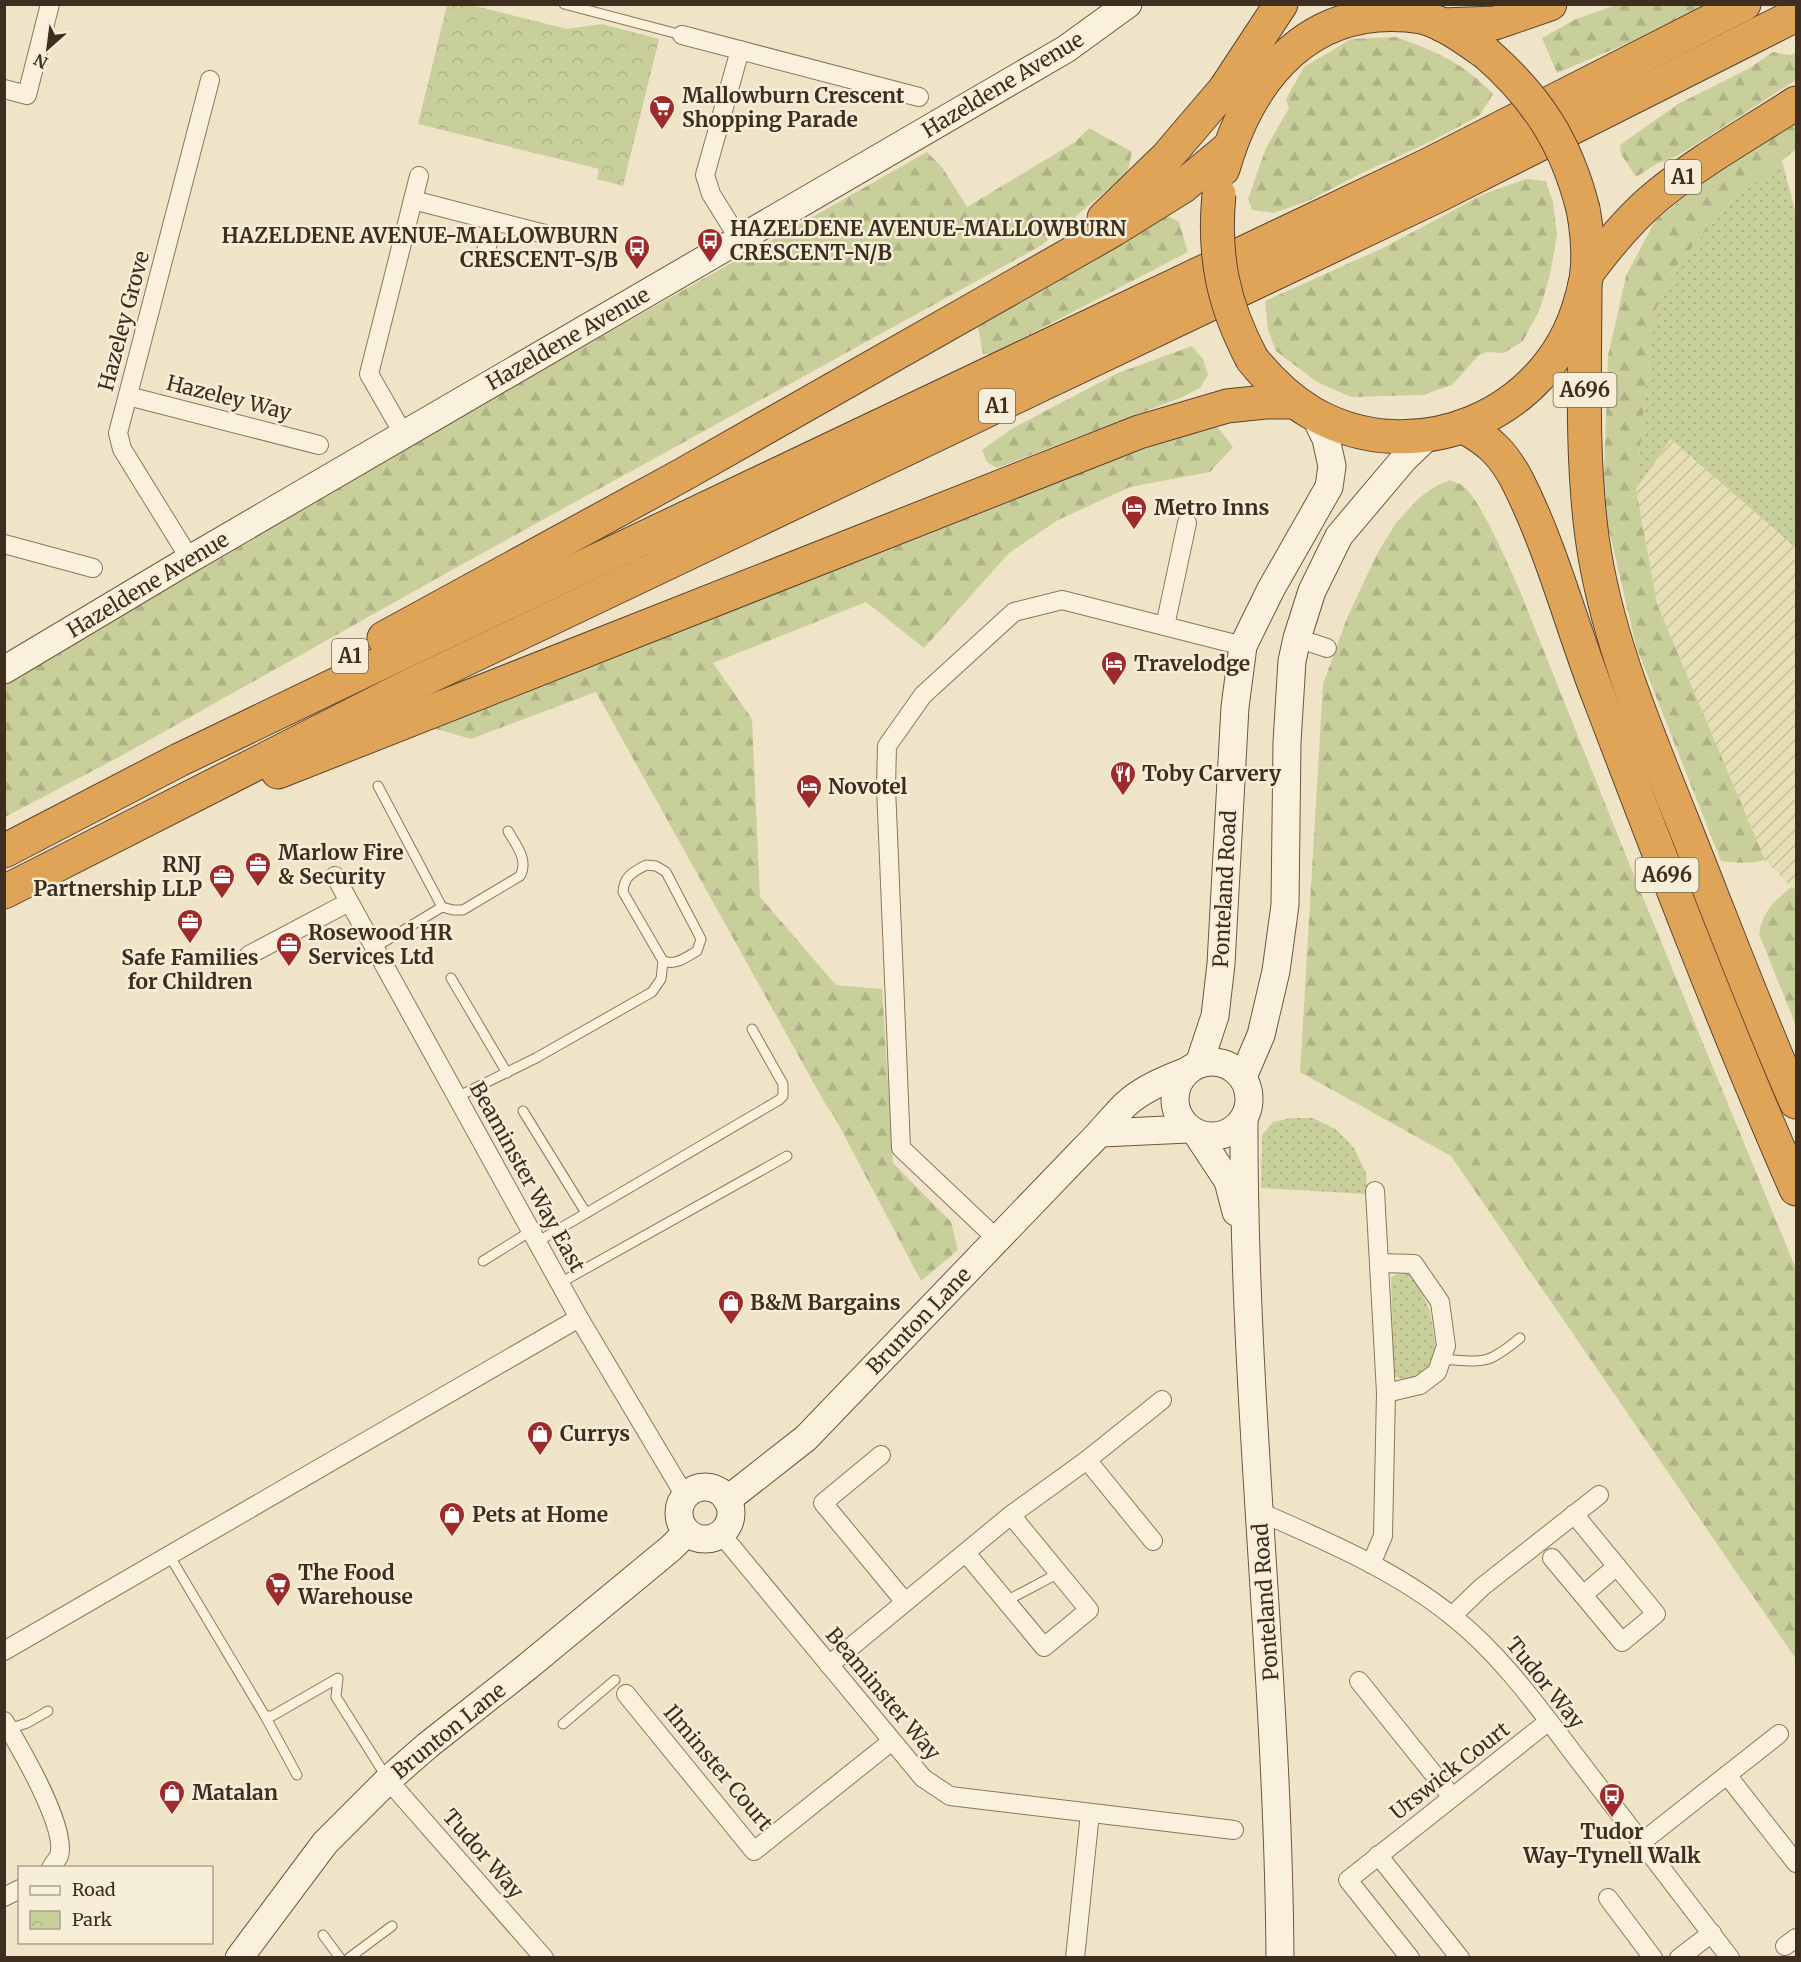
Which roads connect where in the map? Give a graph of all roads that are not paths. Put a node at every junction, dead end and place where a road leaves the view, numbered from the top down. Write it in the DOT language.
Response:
graph roads {
  1 [pos="50,4"];
  2 [pos="564,4"];
  3 [pos="1128,4"];
  4 [pos="1281,4"];
  5 [pos="1299,4"];
  6 [pos="1550,4"];
  7 [pos="1744,4"];
  8 [pos="1797,15"];
  9 [pos="1426,16"];
  10 [pos="682,35"];
  11 [pos="740,50"];
  12 [pos="1266,75"];
  13 [pos="210,80"];
  14 [pos="4,89"];
  15 [pos="919,97"];
  16 [pos="1797,103"];
  17 [pos="1230,147"];
  18 [pos="419,176"];
  19 [pos="412,200"];
  20 [pos="493,220"];
  21 [pos="545,234"];
  22 [pos="739,239"];
  23 [pos="486,250"];
  24 [pos="1053,262"];
  25 [pos="1586,279"];
  26 [pos="128,396"];
  27 [pos="1304,408"];
  28 [pos="1464,427"];
  29 [pos="404,435"];
  30 [pos="1428,435"];
  31 [pos="319,445"];
  32 [pos="1187,523"];
  33 [pos="4,544"];
  34 [pos="190,559"];
  35 [pos="93,568"];
  36 [pos="1165,626"];
  37 [pos="1297,638"];
  38 [pos="1244,646"];
  39 [pos="1328,648"];
  40 [pos="4,670"];
  41 [pos="179,760"];
  42 [pos="378,786"];
  43 [pos="195,794"];
  44 [pos="508,831"];
  45 [pos="4,851"];
  46 [pos="335,876"];
  47 [pos="4,892"];
  48 [pos="349,902"];
  49 [pos="442,907"];
  50 [pos="374,948"];
  51 [pos="249,955"];
  52 [pos="663,961"];
  53 [pos="451,978"];
  54 [pos="752,1029"];
  55 [pos="1193,1067"];
  56 [pos="507,1073"];
  57 [pos="1243,1077"];
  58 [pos="457,1097"];
  59 [pos="1797,1102"];
  60 [pos="523,1111"];
  61 [pos="1244,1120"];
  62 [pos="1193,1131"];
  63 [pos="1102,1133"];
  64 [pos="786,1156"];
  65 [pos="1797,1189"];
  66 [pos="1375,1191"];
  67 [pos="586,1213"];
  68 [pos="534,1236"];
  69 [pos="997,1239"];
  70 [pos="1245,1246"];
  71 [pos="483,1261"];
  72 [pos="1380,1263"];
  73 [pos="560,1283"];
  74 [pos="579,1318"];
  75 [pos="1520,1338"];
  76 [pos="1441,1359"];
  77 [pos="1386,1393"];
  78 [pos="1162,1400"];
  79 [pos="881,1455"];
  80 [pos="1088,1460"];
  81 [pos="1599,1495"];
  82 [pos="685,1496"];
  83 [pos="727,1500"];
  84 [pos="1260,1512"];
  85 [pos="1574,1514"];
  86 [pos="1011,1515"];
  87 [pos="687,1532"];
  88 [pos="721,1534"];
  89 [pos="1152,1541"];
  90 [pos="966,1553"];
  91 [pos="170,1555"];
  92 [pos="1552,1558"];
  93 [pos="1371,1564"];
  94 [pos="1617,1566"];
  95 [pos="1059,1573"];
  96 [pos="1582,1595"];
  97 [pos="1006,1601"];
  98 [pos="905,1602"];
  99 [pos="1452,1616"];
  100 [pos="4,1651"];
  101 [pos="829,1665"];
  102 [pos="1359,1681"];
  103 [pos="621,1687"];
  104 [pos="48,1710"];
  105 [pos="265,1716"];
  106 [pos="1549,1721"];
  107 [pos="563,1724"];
  108 [pos="7,1725"];
  109 [pos="1779,1734"];
  110 [pos="892,1741"];
  111 [pos="297,1775"];
  112 [pos="1727,1775"];
  113 [pos="388,1780"];
  114 [pos="1452,1797"];
  115 [pos="1090,1813"];
  116 [pos="1234,1830"];
  117 [pos="1642,1842"];
  118 [pos="1378,1855"];
  119 [pos="1797,1863"];
  120 [pos="52,1866"];
  121 [pos="18,1890"];
  122 [pos="4,1898"];
  123 [pos="1608,1898"];
  124 [pos="392,1926"];
  125 [pos="1712,1933"];
  126 [pos="323,1935"];
  127 [pos="239,1958"];
  128 [pos="340,1958"];
  129 [pos="349,1958"];
  130 [pos="544,1958"];
  131 [pos="1075,1958"];
  132 [pos="1280,1958"];
  133 [pos="1410,1958"];
  134 [pos="1460,1958"];
  135 [pos="1653,1958"];
  136 [pos="1679,1958"];
  137 [pos="1730,1958"];
  1 -- 14 [label="street"];
  2 -- 10 [label="lane"];
  3 -- 22 [label="street, Hazeldene Avenue"];
  4 -- 24 [label="highway, A1"];
  5 -- 12 [label="highway"];
  6 -- 9 [label="highway"];
  7 -- 41 [label="highway, A1"];
  8 -- 43 [label="highway, A1"];
  9 -- 12 [label="highway"];
  9 -- 25 [label="highway, bridge"];
  10 -- 11 [label="street"];
  11 -- 15 [label="street"];
  11 -- 22 [label="street"];
  12 -- 17 [label="highway"];
  13 -- 26 [label="street, Hazeley Grove"];
  16 -- 25 [label="highway, A1"];
  17 -- 24 [label="highway, A1"];
  17 -- 27 [label="highway, bridge"];
  18 -- 19 [label="street"];
  19 -- 20 [label="street"];
  19 -- 29 [label="street"];
  20 -- 21 [label="street"];
  20 -- 23 [label="street"];
  22 -- 29 [label="street, Hazeldene Avenue"];
  24 -- 41 [label="highway, A1"];
  25 -- 28 [label="highway"];
  25 -- 59 [label="highway, A696"];
  26 -- 31 [label="street, Hazeley Way"];
  26 -- 34 [label="street, Hazeley Grove"];
  27 -- 30 [label="highway"];
  27 -- 38 [label="street, Ponteland Road"];
  27 -- 43 [label="highway, A1"];
  28 -- 30 [label="highway"];
  28 -- 65 [label="highway, A696"];
  29 -- 34 [label="street, Hazeldene Avenue"];
  30 -- 37 [label="street"];
  32 -- 36 [label="street"];
  33 -- 35 [label="street"];
  34 -- 40 [label="street, Hazeldene Avenue"];
  36 -- 38 [label="street"];
  36 -- 69 [label="street"];
  37 -- 39 [label="street"];
  37 -- 57 [label="street"];
  38 -- 55 [label="street, Ponteland Road"];
  41 -- 45 [label="highway, A1"];
  42 -- 49 [label="lane"];
  43 -- 47 [label="highway, A1"];
  44 -- 49 [label="lane"];
  46 -- 48 [label="street, Beaminster Way East"];
  48 -- 50 [label="street, Beaminster Way East"];
  48 -- 51 [label="street"];
  49 -- 50 [label="lane"];
  50 -- 58 [label="street, Beaminster Way East"];
  52 -- 52 [label="lane"];
  52 -- 56 [label="lane"];
  53 -- 56 [label="lane"];
  54 -- 67 [label="lane"];
  55 -- 57 [label="street"];
  55 -- 62 [label="street"];
  55 -- 63 [label="street, Brunton Lane"];
  56 -- 58 [label="lane"];
  57 -- 61 [label="street"];
  58 -- 68 [label="street, Beaminster Way East"];
  60 -- 67 [label="lane"];
  61 -- 62 [label="street"];
  61 -- 70 [label="street, Ponteland Road"];
  62 -- 63 [label="street"];
  62 -- 70 [label="street, Ponteland Road"];
  63 -- 69 [label="street, Brunton Lane"];
  64 -- 73 [label="lane"];
  66 -- 72 [label="street"];
  67 -- 68 [label="lane"];
  68 -- 71 [label="lane"];
  68 -- 73 [label="street, Beaminster Way East"];
  69 -- 83 [label="street, Brunton Lane"];
  70 -- 84 [label="street, Ponteland Road"];
  72 -- 76 [label="street"];
  72 -- 77 [label="street"];
  73 -- 74 [label="street, Beaminster Way East"];
  74 -- 82 [label="street, Beaminster Way East"];
  74 -- 91 [label="street"];
  75 -- 76 [label="lane"];
  76 -- 77 [label="street"];
  77 -- 93 [label="street"];
  78 -- 80 [label="street"];
  79 -- 98 [label="street"];
  80 -- 86 [label="street"];
  80 -- 89 [label="street"];
  81 -- 85 [label="street"];
  82 -- 83 [label="street"];
  82 -- 87 [label="street"];
  83 -- 88 [label="street"];
  84 -- 93 [label="street, Tudor Way"];
  84 -- 132 [label="street, Ponteland Road"];
  85 -- 94 [label="street"];
  85 -- 99 [label="street"];
  86 -- 90 [label="street"];
  86 -- 95 [label="street"];
  87 -- 88 [label="street"];
  87 -- 113 [label="street, Brunton Lane"];
  88 -- 101 [label="street, Beaminster Way"];
  90 -- 97 [label="street"];
  90 -- 98 [label="street"];
  91 -- 100 [label="street"];
  91 -- 105 [label="lane"];
  92 -- 96 [label="street"];
  93 -- 99 [label="street, Tudor Way"];
  94 -- 96 [label="street"];
  94 -- 96 [label="street"];
  95 -- 97 [label="lane"];
  95 -- 97 [label="street"];
  98 -- 101 [label="street"];
  99 -- 106 [label="street, Tudor Way"];
  101 -- 110 [label="street, Beaminster Way"];
  102 -- 114 [label="street"];
  103 -- 107 [label="lane"];
  103 -- 110 [label="street, Ilminster Court"];
  104 -- 108 [label="lane"];
  105 -- 111 [label="lane"];
  105 -- 113 [label="lane"];
  106 -- 114 [label="street, Urswick Court"];
  106 -- 117 [label="street, Tudor Way"];
  108 -- 120 [label="street"];
  109 -- 112 [label="street"];
  110 -- 115 [label="street, Beaminster Way"];
  112 -- 117 [label="street"];
  112 -- 119 [label="street"];
  113 -- 127 [label="street, Brunton Lane"];
  113 -- 130 [label="street, Tudor Way"];
  114 -- 118 [label="street, Urswick Court"];
  115 -- 116 [label="street, Beaminster Way"];
  115 -- 131 [label="street"];
  117 -- 125 [label="street, Tudor Way"];
  118 -- 133 [label="street, Urswick Court"];
  118 -- 134 [label="street"];
  121 -- 122 [label="street"];
  123 -- 135 [label="street"];
  124 -- 129 [label="lane"];
  125 -- 136 [label="street"];
  125 -- 137 [label="street, Tudor Way"];
  126 -- 128 [label="lane"];
}
